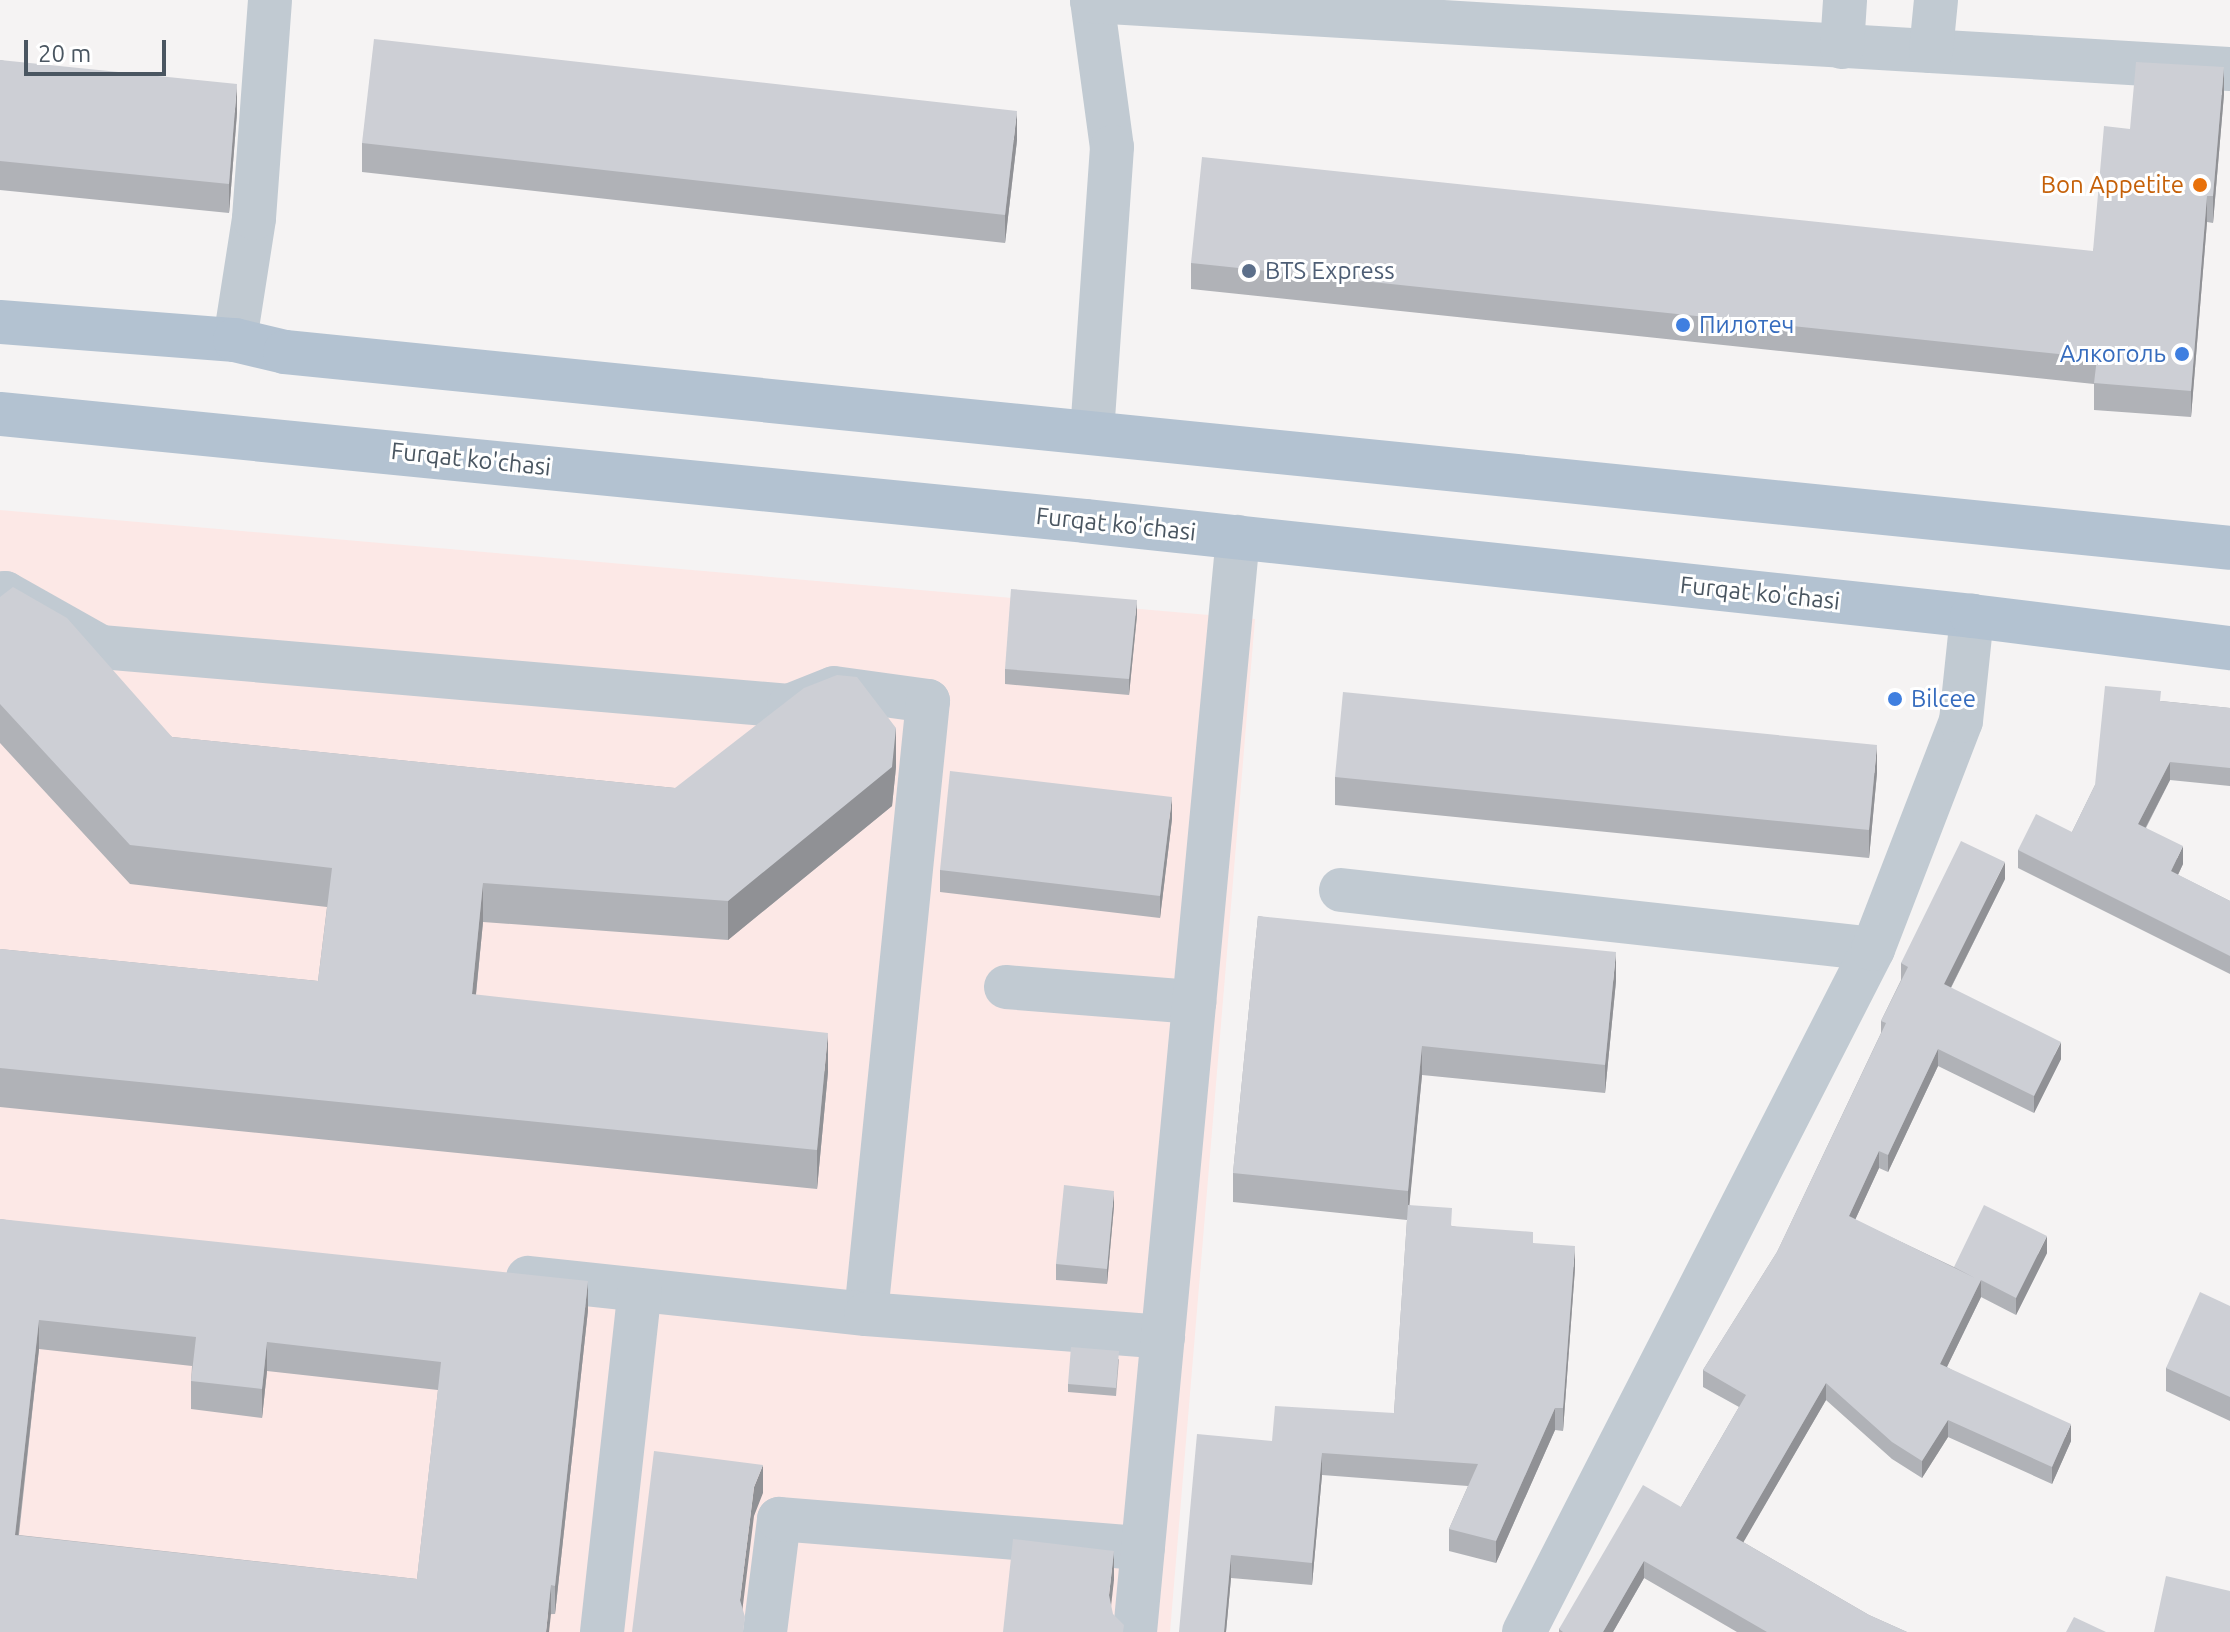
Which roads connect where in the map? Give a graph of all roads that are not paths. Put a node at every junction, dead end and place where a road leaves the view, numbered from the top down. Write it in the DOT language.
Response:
graph roads {
  1 [pos="257,0"];
  2 [pos="278,0"];
  3 [pos="1092,0"];
  4 [pos="1845,0"];
  5 [pos="1936,0"];
  6 [pos="270,1"];
  7 [pos="1842,47"];
  8 [pos="1931,51"];
  9 [pos="2230,69"];
  10 [pos="0,322"];
  11 [pos="235,340"];
  12 [pos="0,414"];
  13 [pos="1092,431"];
  14 [pos="1238,537"];
  15 [pos="2230,548"];
  16 [pos="0,596"];
  17 [pos="1972,616"];
  18 [pos="2230,648"];
  19 [pos="1341,890"];
  20 [pos="1873,949"];
  21 [pos="1006,987"];
  22 [pos="1194,1002"];
  23 [pos="484,1273"];
  24 [pos="640,1290"];
  25 [pos="866,1314"];
  26 [pos="1163,1337"];
  27 [pos="1143,1548"];
  28 [pos="602,1632"];
  29 [pos="765,1632"];
  30 [pos="1135,1632"];
  31 [pos="1524,1632"];
  1 -- 6 [label="street"];
  2 -- 6 [label="street"];
  3 -- 7 [label="street"];
  3 -- 13 [label="street"];
  4 -- 7 [label="street"];
  5 -- 8 [label="street"];
  6 -- 11 [label="street"];
  7 -- 8 [label="street"];
  8 -- 9 [label="street"];
  10 -- 11 [label="main road"];
  11 -- 13 [label="main road"];
  12 -- 14 [label="main road, Furqat ko'chasi"];
  13 -- 15 [label="main road"];
  14 -- 17 [label="main road, Furqat ko'chasi"];
  14 -- 22 [label="street"];
  16 -- 25 [label="street"];
  17 -- 18 [label="main road, Furqat ko'chasi"];
  17 -- 20 [label="street"];
  19 -- 20 [label="street"];
  20 -- 31 [label="street"];
  21 -- 22 [label="street"];
  22 -- 26 [label="street"];
  23 -- 24 [label="street"];
  24 -- 25 [label="street"];
  24 -- 28 [label="street"];
  25 -- 26 [label="street"];
  26 -- 27 [label="street"];
  27 -- 29 [label="street"];
  27 -- 30 [label="street"];
}
